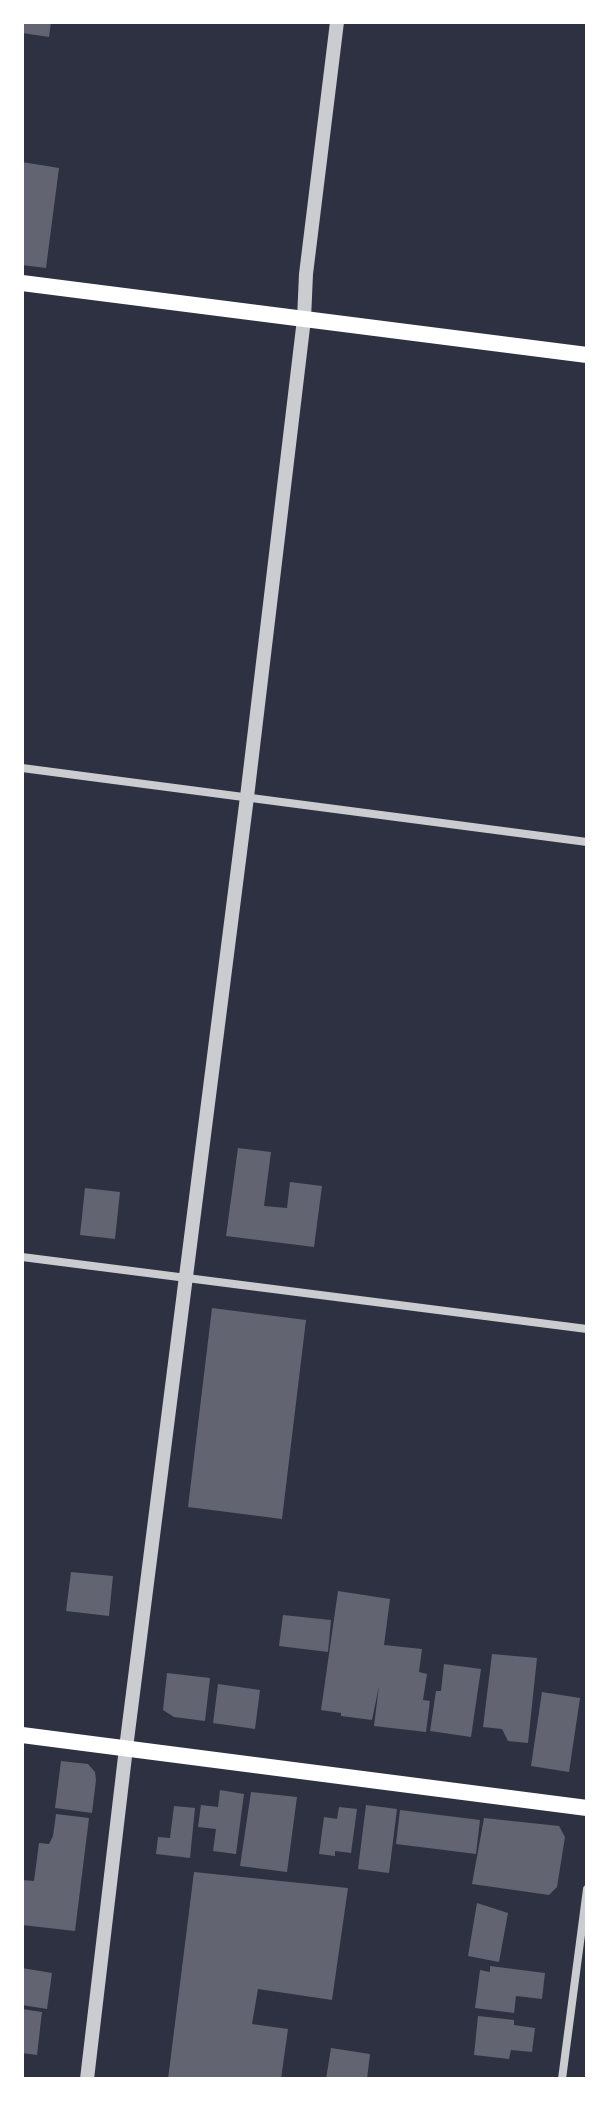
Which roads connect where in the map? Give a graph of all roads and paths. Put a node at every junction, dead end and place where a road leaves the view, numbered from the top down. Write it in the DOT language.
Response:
graph roads {
  1 [pos="337,22"];
  2 [pos="22,283"];
  3 [pos="304,319"];
  4 [pos="587,355"];
  5 [pos="22,768"];
  6 [pos="247,797"];
  7 [pos="587,842"];
  8 [pos="22,1257"];
  9 [pos="186,1278"];
  10 [pos="587,1329"];
  11 [pos="22,1735"];
  12 [pos="126,1748"];
  13 [pos="587,1808"];
  14 [pos="587,1889"];
  15 [pos="87,2079"];
  16 [pos="562,2079"];
  1 -- 3 [label="street"];
  2 -- 3 [label="main road"];
  3 -- 4 [label="main road"];
  3 -- 6 [label="street"];
  5 -- 6 [label="street"];
  6 -- 7 [label="street"];
  6 -- 9 [label="street"];
  8 -- 9 [label="street"];
  9 -- 10 [label="street"];
  9 -- 12 [label="street"];
  11 -- 12 [label="main road"];
  12 -- 13 [label="main road"];
  12 -- 15 [label="street"];
  14 -- 16 [label="street"];
}
